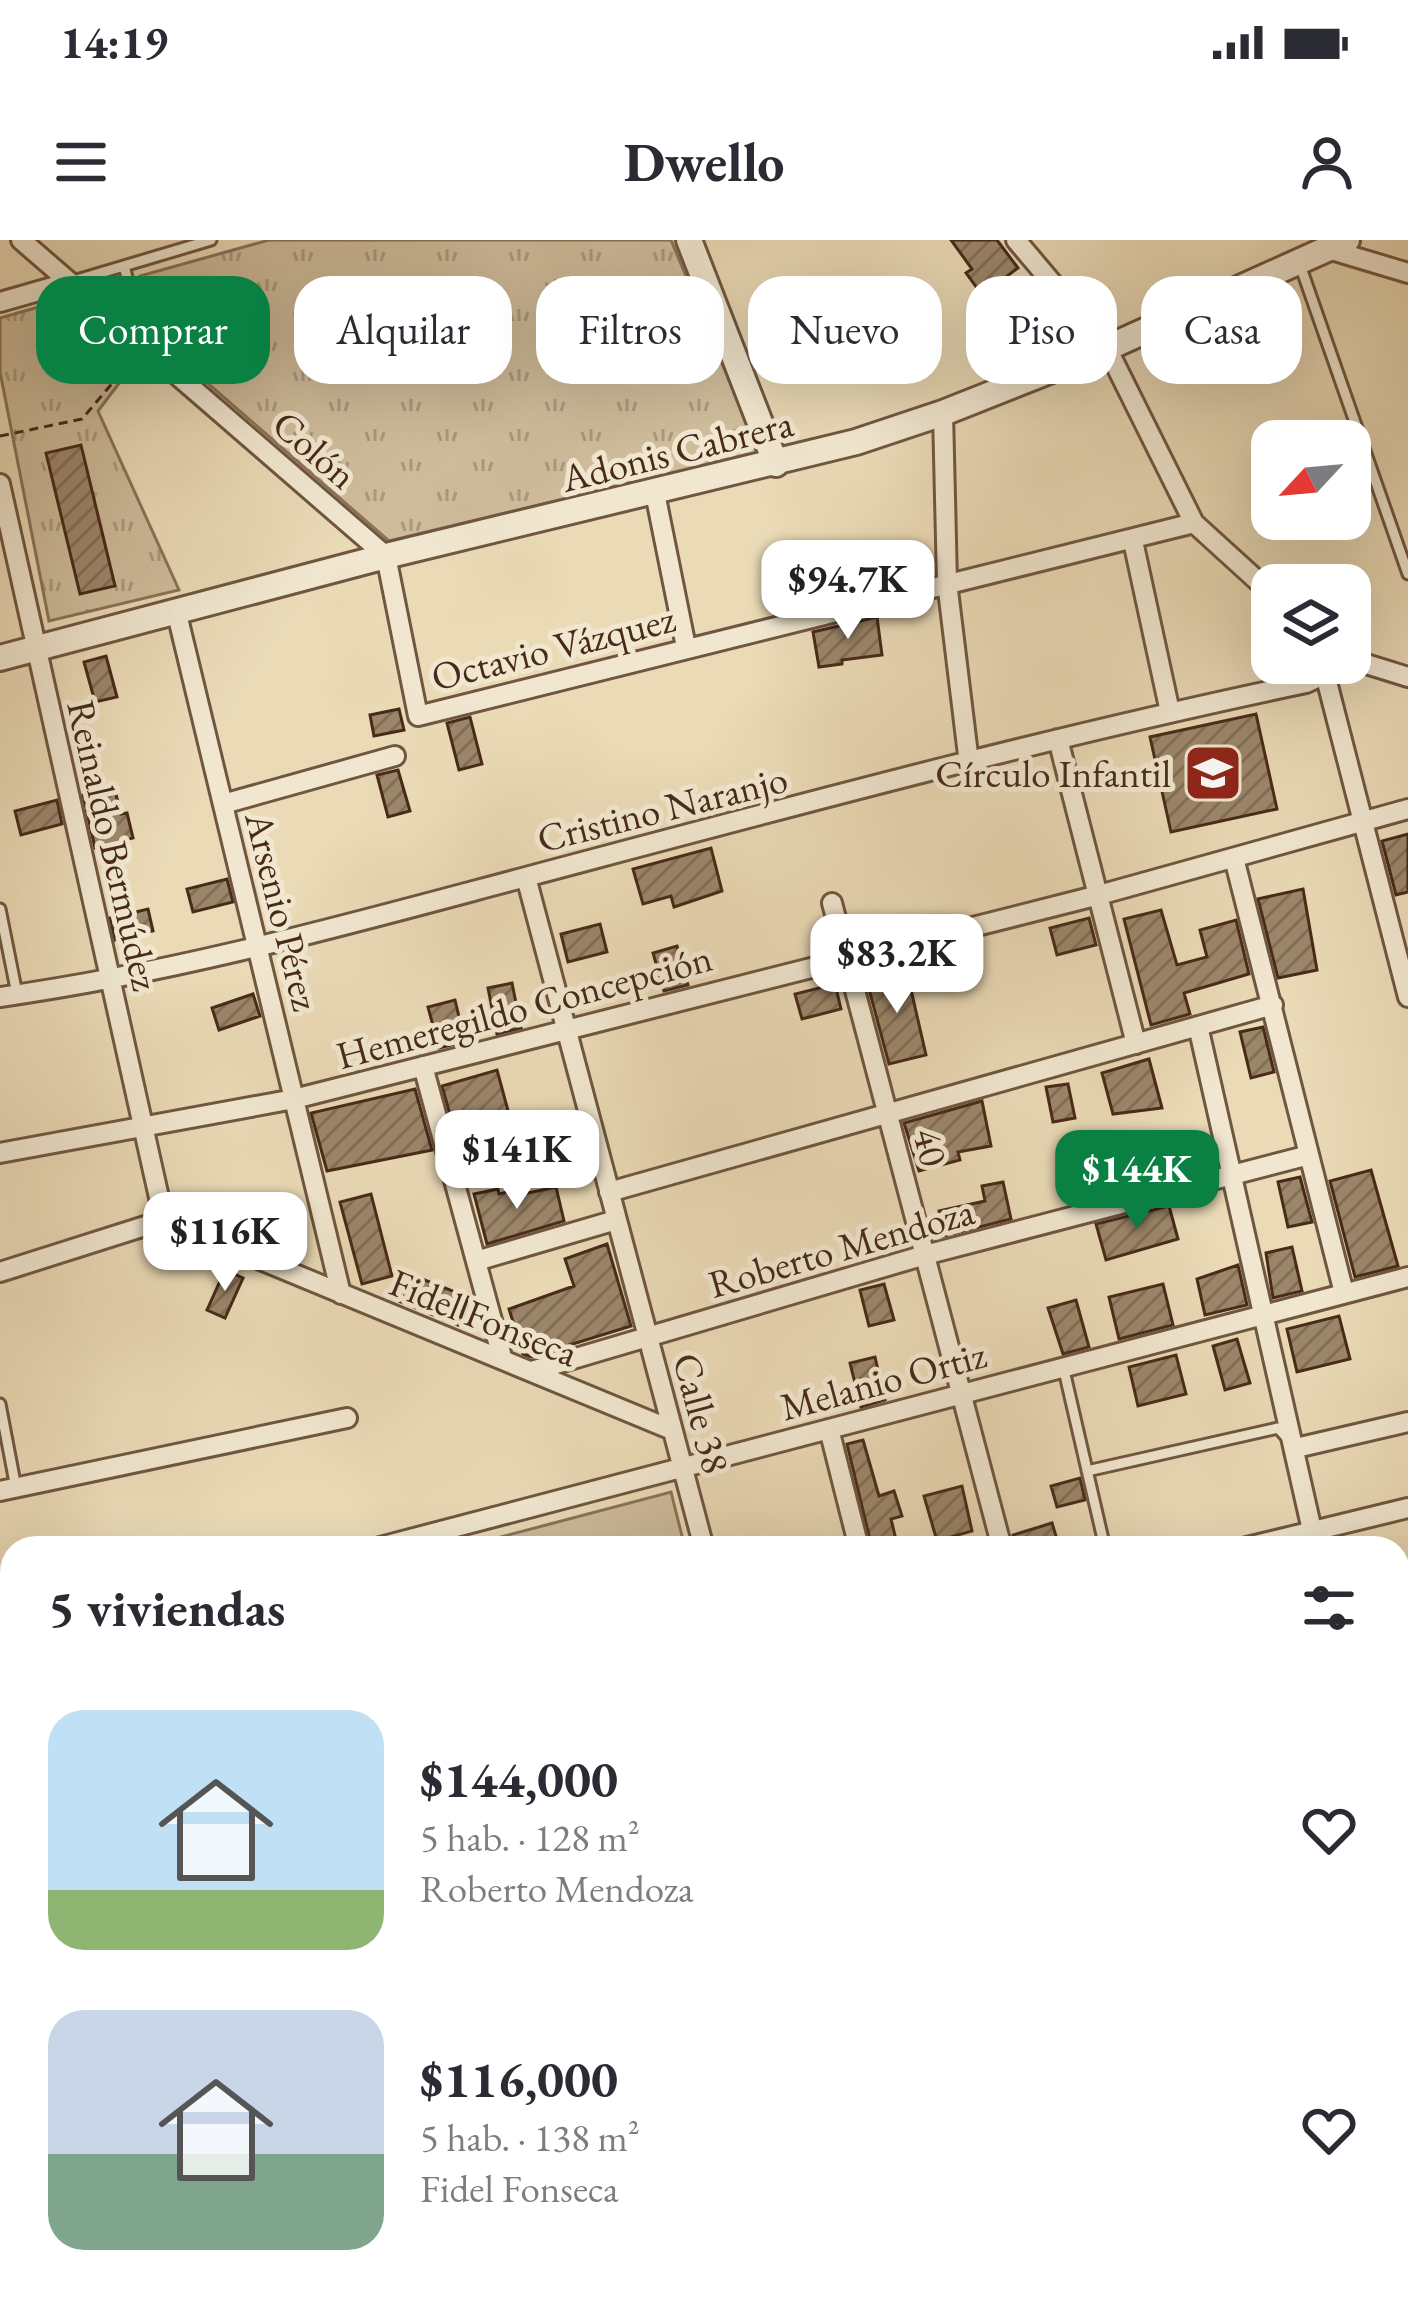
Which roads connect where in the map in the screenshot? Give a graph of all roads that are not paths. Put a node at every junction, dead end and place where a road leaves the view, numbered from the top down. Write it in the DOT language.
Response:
graph roads {
  1 [pos="21,240"];
  2 [pos="211,240"];
  3 [pos="688,240"];
  4 [pos="1016,240"];
  5 [pos="1338,244"];
  6 [pos="1299,262"];
  7 [pos="124,266"];
  8 [pos="1408,273"];
  9 [pos="63,276"];
  10 [pos="90,276"];
  11 [pos="127,276"];
  12 [pos="1046,276"];
  13 [pos="36,292"];
  14 [pos="0,302"];
  15 [pos="1117,344"];
  16 [pos="1117,368"];
  17 [pos="190,384"];
  18 [pos="1016,384"];
  19 [pos="943,413"];
  20 [pos="776,464"];
  21 [pos="0,484"];
  22 [pos="655,493"];
  23 [pos="4,517"];
  24 [pos="1195,523"];
  25 [pos="1133,541"];
  26 [pos="386,556"];
  27 [pos="1408,574"];
  28 [pos="1251,575"];
  29 [pos="946,582"];
  30 [pos="177,614"];
  31 [pos="686,647"];
  32 [pos="37,649"];
  33 [pos="0,658"];
  34 [pos="1371,666"];
  35 [pos="1408,677"];
  36 [pos="1301,684"];
  37 [pos="1333,684"];
  38 [pos="1170,712"];
  39 [pos="1058,739"];
  40 [pos="395,756"];
  41 [pos="969,763"];
  42 [pos="223,804"];
  43 [pos="1408,809"];
  44 [pos="1364,821"];
  45 [pos="1234,858"];
  46 [pos="526,877"];
  47 [pos="1099,895"];
  48 [pos="832,902"];
  49 [pos="0,909"];
  50 [pos="258,949"];
  51 [pos="846,956"];
  52 [pos="111,981"];
  53 [pos="8,995"];
  54 [pos="1408,997"];
  55 [pos="1273,1005"];
  56 [pos="1198,1026"];
  57 [pos="566,1029"];
  58 [pos="1136,1044"];
  59 [pos="423,1066"];
  60 [pos="294,1100"];
  61 [pos="888,1114"];
  62 [pos="143,1128"];
  63 [pos="0,1153"];
  64 [pos="1309,1155"];
  65 [pos="1233,1173"];
  66 [pos="609,1192"];
  67 [pos="164,1220"];
  68 [pos="616,1220"];
  69 [pos="925,1255"];
  70 [pos="476,1261"];
  71 [pos="0,1272"];
  72 [pos="1408,1277"];
  73 [pos="1344,1293"];
  74 [pos="341,1294"];
  75 [pos="1266,1314"];
  76 [pos="647,1337"];
  77 [pos="502,1358"];
  78 [pos="1063,1366"];
  79 [pos="532,1371"];
  80 [pos="961,1393"];
  81 [pos="0,1404"];
  82 [pos="347,1418"];
  83 [pos="1408,1422"];
  84 [pos="829,1429"];
  85 [pos="673,1430"];
  86 [pos="1296,1448"];
  87 [pos="683,1470"];
  88 [pos="1088,1471"];
  89 [pos="8,1490"];
  90 [pos="1408,1508"];
  91 [pos="423,1536"];
  92 [pos="701,1536"];
  93 [pos="856,1536"];
  94 [pos="999,1536"];
  95 [pos="1102,1536"];
  96 [pos="1314,1536"];
  97 [pos="1324,1536"];
  1 -- 9 [label="street, Colón"];
  2 -- 7 [label="lane"];
  3 -- 20 [label="street"];
  4 -- 12 [label="street"];
  5 -- 6 [label="street, Adonis Cabrera"];
  5 -- 8 [label="street"];
  6 -- 15 [label="street, Adonis Cabrera"];
  6 -- 27 [label="lane"];
  7 -- 10 [label="lane"];
  7 -- 11 [label="lane"];
  13 -- 14 [label="street"];
  16 -- 24 [label="street"];
  17 -- 26 [label="street, Colón"];
  18 -- 19 [label="street, Adonis Cabrera"];
  19 -- 20 [label="street, Adonis Cabrera"];
  19 -- 29 [label="street"];
  20 -- 22 [label="street, Adonis Cabrera"];
  21 -- 23 [label="street, Reinaldo Bermúdez"];
  22 -- 26 [label="street, Adonis Cabrera"];
  22 -- 31 [label="street"];
  23 -- 32 [label="street, Reinaldo Bermúdez"];
  24 -- 25 [label="street, Octavio Vázquez"];
  24 -- 28 [label="street"];
  25 -- 29 [label="street, Octavio Vázquez"];
  25 -- 38 [label="street"];
  26 -- 30 [label="street, Adonis Cabrera"];
  26 -- 31 [label="street, Octavio Vázquez"];
  29 -- 31 [label="street, Octavio Vázquez"];
  29 -- 41 [label="street"];
  30 -- 32 [label="street, Adonis Cabrera"];
  30 -- 42 [label="street, Arsenio Pérez"];
  32 -- 33 [label="street, Adonis Cabrera"];
  32 -- 52 [label="street, Reinaldo Bermúdez"];
  34 -- 35 [label="street"];
  36 -- 38 [label="street, Cristino Naranjo"];
  37 -- 44 [label="street"];
  38 -- 39 [label="street, Cristino Naranjo"];
  39 -- 41 [label="street, Cristino Naranjo"];
  39 -- 47 [label="street"];
  40 -- 42 [label="street"];
  41 -- 46 [label="street, Cristino Naranjo"];
  42 -- 50 [label="street, Arsenio Pérez"];
  43 -- 44 [label="street, Hemeregildo Concepción"];
  44 -- 45 [label="street, Hemeregildo Concepción"];
  44 -- 54 [label="street"];
  45 -- 47 [label="street, Hemeregildo Concepción"];
  45 -- 55 [label="street"];
  46 -- 50 [label="street, Cristino Naranjo"];
  46 -- 57 [label="street, Calle 38"];
  47 -- 51 [label="street, Hemeregildo Concepción"];
  47 -- 58 [label="street"];
  48 -- 51 [label="street, 40"];
  49 -- 53 [label="lane"];
  50 -- 52 [label="street, Cristino Naranjo"];
  50 -- 60 [label="street, Arsenio Pérez"];
  51 -- 57 [label="street, Hemeregildo Concepción"];
  51 -- 61 [label="street, 40"];
  52 -- 53 [label="street, Cristino Naranjo"];
  52 -- 62 [label="street, Reinaldo Bermúdez"];
  55 -- 56 [label="street"];
  55 -- 64 [label="street"];
  56 -- 58 [label="street"];
  56 -- 65 [label="street"];
  57 -- 59 [label="street, Hemeregildo Concepción"];
  57 -- 66 [label="street, Calle 38"];
  58 -- 61 [label="street"];
  59 -- 60 [label="street, Hemeregildo Concepción"];
  59 -- 70 [label="street"];
  60 -- 62 [label="street, Hemeregildo Concepción"];
  60 -- 74 [label="street, Arsenio Pérez"];
  61 -- 66 [label="street"];
  61 -- 69 [label="street, 40"];
  62 -- 63 [label="street, Hemeregildo Concepción"];
  62 -- 67 [label="street, Reinaldo Bermúdez"];
  64 -- 65 [label="street, Roberto Mendoza"];
  64 -- 73 [label="street"];
  65 -- 69 [label="street, Roberto Mendoza"];
  65 -- 75 [label="street"];
  66 -- 68 [label="street, Calle 38"];
  67 -- 71 [label="street"];
  67 -- 74 [label="street, Fidel Fonseca"];
  68 -- 70 [label="street"];
  68 -- 76 [label="street, Calle 38"];
  69 -- 76 [label="street, Roberto Mendoza"];
  69 -- 80 [label="street, 40"];
  70 -- 77 [label="street"];
  72 -- 73 [label="street, Melanio Ortiz"];
  73 -- 75 [label="street, Melanio Ortiz"];
  74 -- 77 [label="street, Fidel Fonseca"];
  75 -- 78 [label="street, Melanio Ortiz"];
  75 -- 86 [label="street"];
  76 -- 79 [label="street, Roberto Mendoza"];
  76 -- 85 [label="street, Calle 38"];
  77 -- 79 [label="street, Fidel Fonseca"];
  78 -- 80 [label="street, Melanio Ortiz"];
  78 -- 88 [label="lane"];
  79 -- 85 [label="street, Fidel Fonseca"];
  80 -- 84 [label="street, Melanio Ortiz"];
  80 -- 94 [label="street, 40"];
  81 -- 89 [label="lane"];
  82 -- 89 [label="street"];
  83 -- 86 [label="street"];
  84 -- 87 [label="street, Melanio Ortiz"];
  84 -- 93 [label="street"];
  85 -- 87 [label="street, Calle 38"];
  86 -- 88 [label="lane"];
  86 -- 96 [label="street"];
  87 -- 91 [label="street, Melanio Ortiz"];
  87 -- 92 [label="street, Calle 38"];
  88 -- 95 [label="lane"];
  90 -- 97 [label="street"];
}
